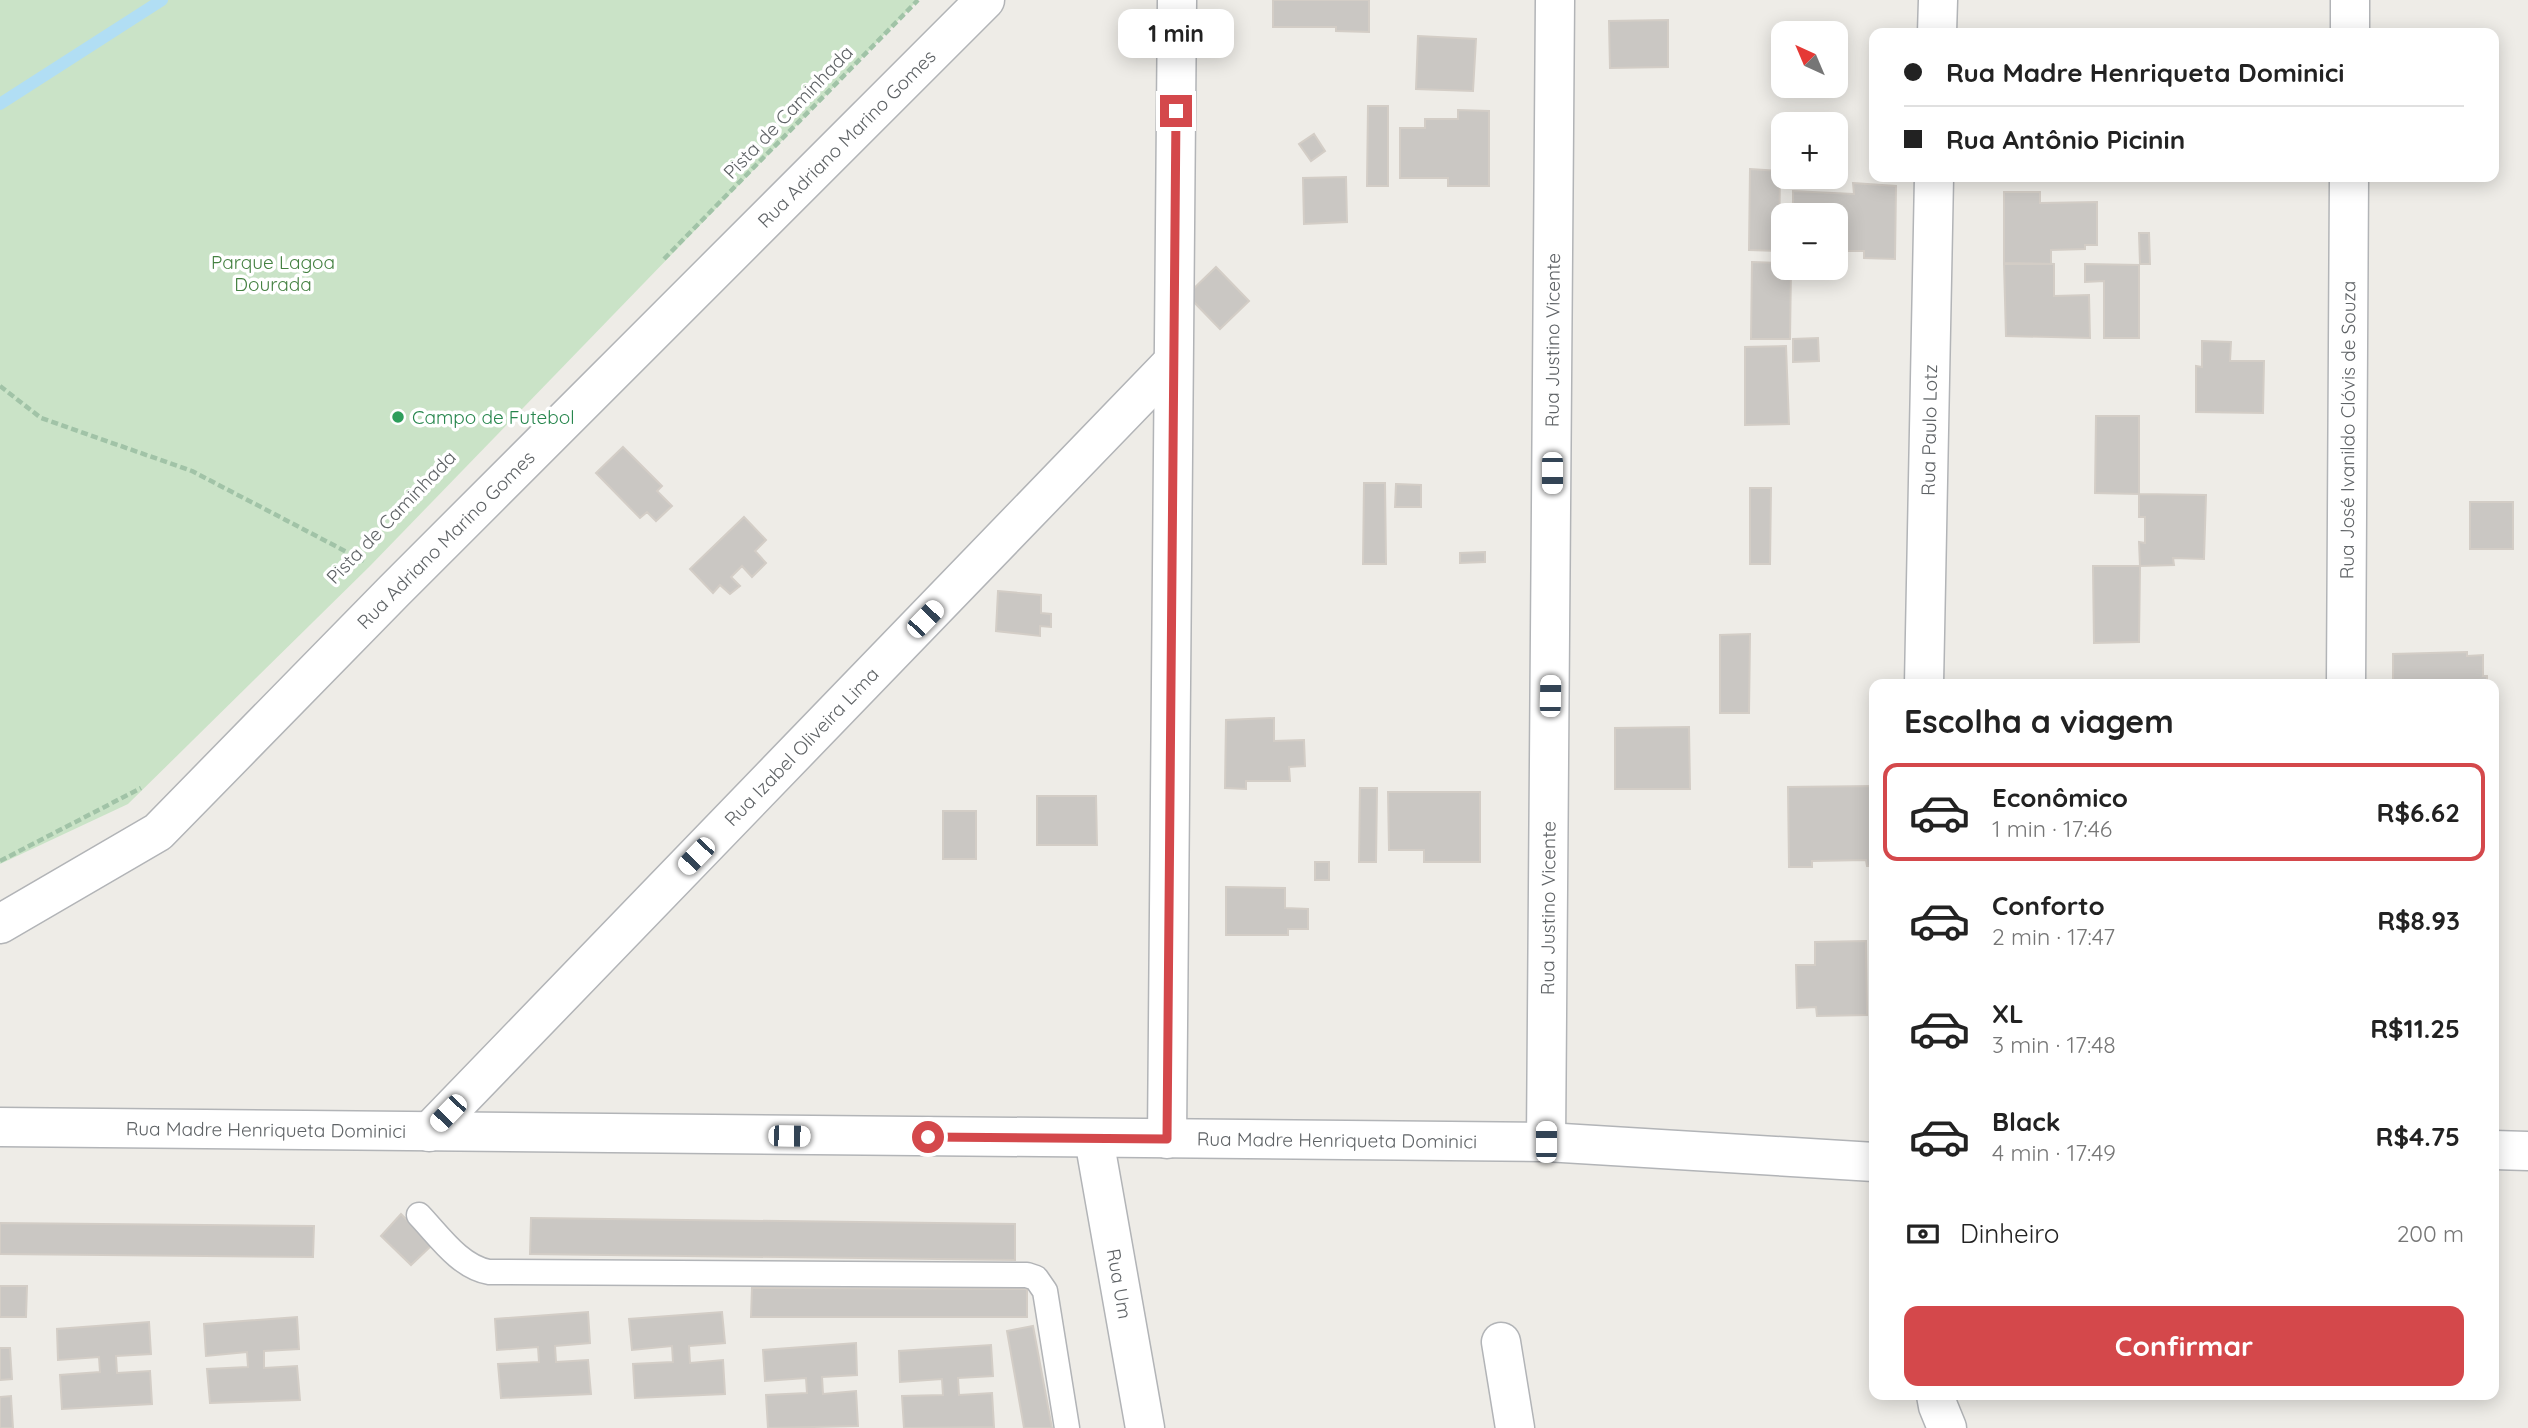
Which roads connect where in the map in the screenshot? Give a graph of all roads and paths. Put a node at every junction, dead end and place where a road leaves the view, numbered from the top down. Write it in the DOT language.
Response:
graph roads {
  1 [pos="918,0"];
  2 [pos="985,0"];
  3 [pos="1177,0"];
  4 [pos="1555,0"];
  5 [pos="1938,0"];
  6 [pos="2350,0"];
  7 [pos="1937,28"];
  8 [pos="2350,28"];
  9 [pos="1934,182"];
  10 [pos="2349,182"];
  11 [pos="656,266"];
  12 [pos="1173,362"];
  13 [pos="0,386"];
  14 [pos="357,572"];
  15 [pos="1924,679"];
  16 [pos="2346,679"];
  17 [pos="145,786"];
  18 [pos="0,861"];
  19 [pos="0,925"];
  20 [pos="0,1127"];
  21 [pos="429,1132"];
  22 [pos="1094,1139"];
  23 [pos="1167,1139"];
  24 [pos="1546,1142"];
  25 [pos="2499,1150"];
  26 [pos="2528,1151"];
  27 [pos="1869,1162"];
  28 [pos="419,1215"];
  29 [pos="1501,1342"];
  30 [pos="1937,1400"];
  31 [pos="1067,1428"];
  32 [pos="1145,1428"];
  33 [pos="1515,1428"];
  34 [pos="1947,1428"];
  1 -- 11 [label="path, Pista de Caminhada"];
  2 -- 19 [label="street, Rua Adriano Marino Gomes"];
  3 -- 12 [label="street"];
  4 -- 24 [label="street, Rua Justino Vicente"];
  5 -- 7 [label="street"];
  6 -- 8 [label="street"];
  9 -- 15 [label="street, Rua Paulo Lotz"];
  10 -- 16 [label="street, Rua José Ivanildo Clóvis de Souza"];
  12 -- 21 [label="street, Rua Izabel Oliveira Lima"];
  12 -- 23 [label="street"];
  13 -- 14 [label="path, Pista de Caminhada"];
  17 -- 18 [label="path"];
  20 -- 21 [label="street, Rua Madre Henriqueta Dominici"];
  21 -- 22 [label="street, Rua Madre Henriqueta Dominici"];
  22 -- 23 [label="street, Rua Madre Henriqueta Dominici"];
  22 -- 32 [label="street, Rua Um"];
  23 -- 24 [label="street, Rua Madre Henriqueta Dominici"];
  24 -- 27 [label="street, Rua Madre Henriqueta Dominici"];
  25 -- 26 [label="street"];
  28 -- 31 [label="lane"];
  29 -- 33 [label="street"];
  30 -- 34 [label="street"];
}
